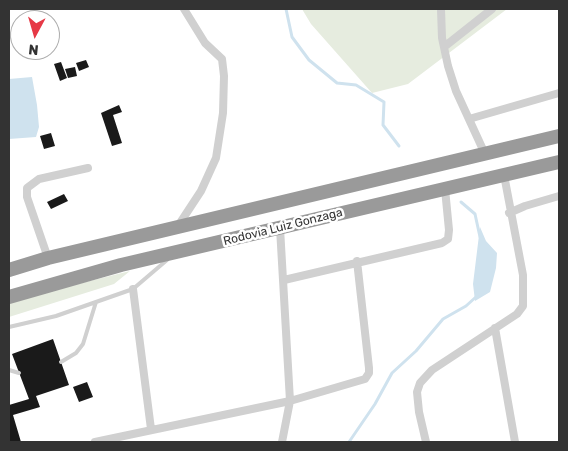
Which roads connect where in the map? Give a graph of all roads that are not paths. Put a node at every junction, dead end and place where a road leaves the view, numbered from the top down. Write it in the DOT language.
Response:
graph roads {
  1 [pos="184,9"];
  2 [pos="440,9"];
  3 [pos="492,9"];
  4 [pos="444,47"];
  5 [pos="559,93"];
  6 [pos="469,119"];
  7 [pos="559,136"];
  8 [pos="485,154"];
  9 [pos="559,162"];
  10 [pos="88,168"];
  11 [pos="504,175"];
  12 [pos="445,189"];
  13 [pos="559,196"];
  14 [pos="510,214"];
  15 [pos="178,226"];
  16 [pos="280,228"];
  17 [pos="174,254"];
  18 [pos="48,258"];
  19 [pos="357,261"];
  20 [pos="9,270"];
  21 [pos="284,280"];
  22 [pos="133,289"];
  23 [pos="9,297"];
  24 [pos="96,302"];
  25 [pos="9,327"];
  26 [pos="495,328"];
  27 [pos="61,362"];
  28 [pos="9,370"];
  29 [pos="19,373"];
  30 [pos="290,401"];
  31 [pos="151,429"];
  32 [pos="95,442"];
  33 [pos="282,442"];
  34 [pos="426,442"];
  35 [pos="515,442"];
  1 -- 15 [label="street"];
  2 -- 4 [label="street"];
  3 -- 4 [label="street"];
  4 -- 6 [label="street"];
  5 -- 6 [label="street"];
  6 -- 8 [label="street"];
  7 -- 8 [label="highway, Rodovia Luiz Gonzaga"];
  8 -- 15 [label="highway, Rodovia Luiz Gonzaga"];
  9 -- 11 [label="highway, Rodovia Luiz Gonzaga"];
  10 -- 18 [label="street"];
  11 -- 12 [label="highway, Rodovia Luiz Gonzaga"];
  11 -- 14 [label="street"];
  12 -- 16 [label="highway, Rodovia Luiz Gonzaga"];
  12 -- 19 [label="street"];
  13 -- 14 [label="street"];
  14 -- 26 [label="street"];
  15 -- 18 [label="highway, Rodovia Luiz Gonzaga"];
  16 -- 17 [label="highway, Rodovia Luiz Gonzaga"];
  16 -- 21 [label="street"];
  17 -- 22 [label="lane"];
  17 -- 23 [label="highway, Rodovia Luiz Gonzaga"];
  18 -- 20 [label="highway, Rodovia Luiz Gonzaga"];
  19 -- 21 [label="street"];
  19 -- 30 [label="street"];
  21 -- 30 [label="street"];
  22 -- 24 [label="lane"];
  22 -- 31 [label="street"];
  24 -- 25 [label="lane"];
  24 -- 27 [label="lane"];
  26 -- 34 [label="street"];
  26 -- 35 [label="street"];
  28 -- 29 [label="lane"];
  30 -- 31 [label="street"];
  30 -- 33 [label="street"];
  31 -- 32 [label="street"];
}
